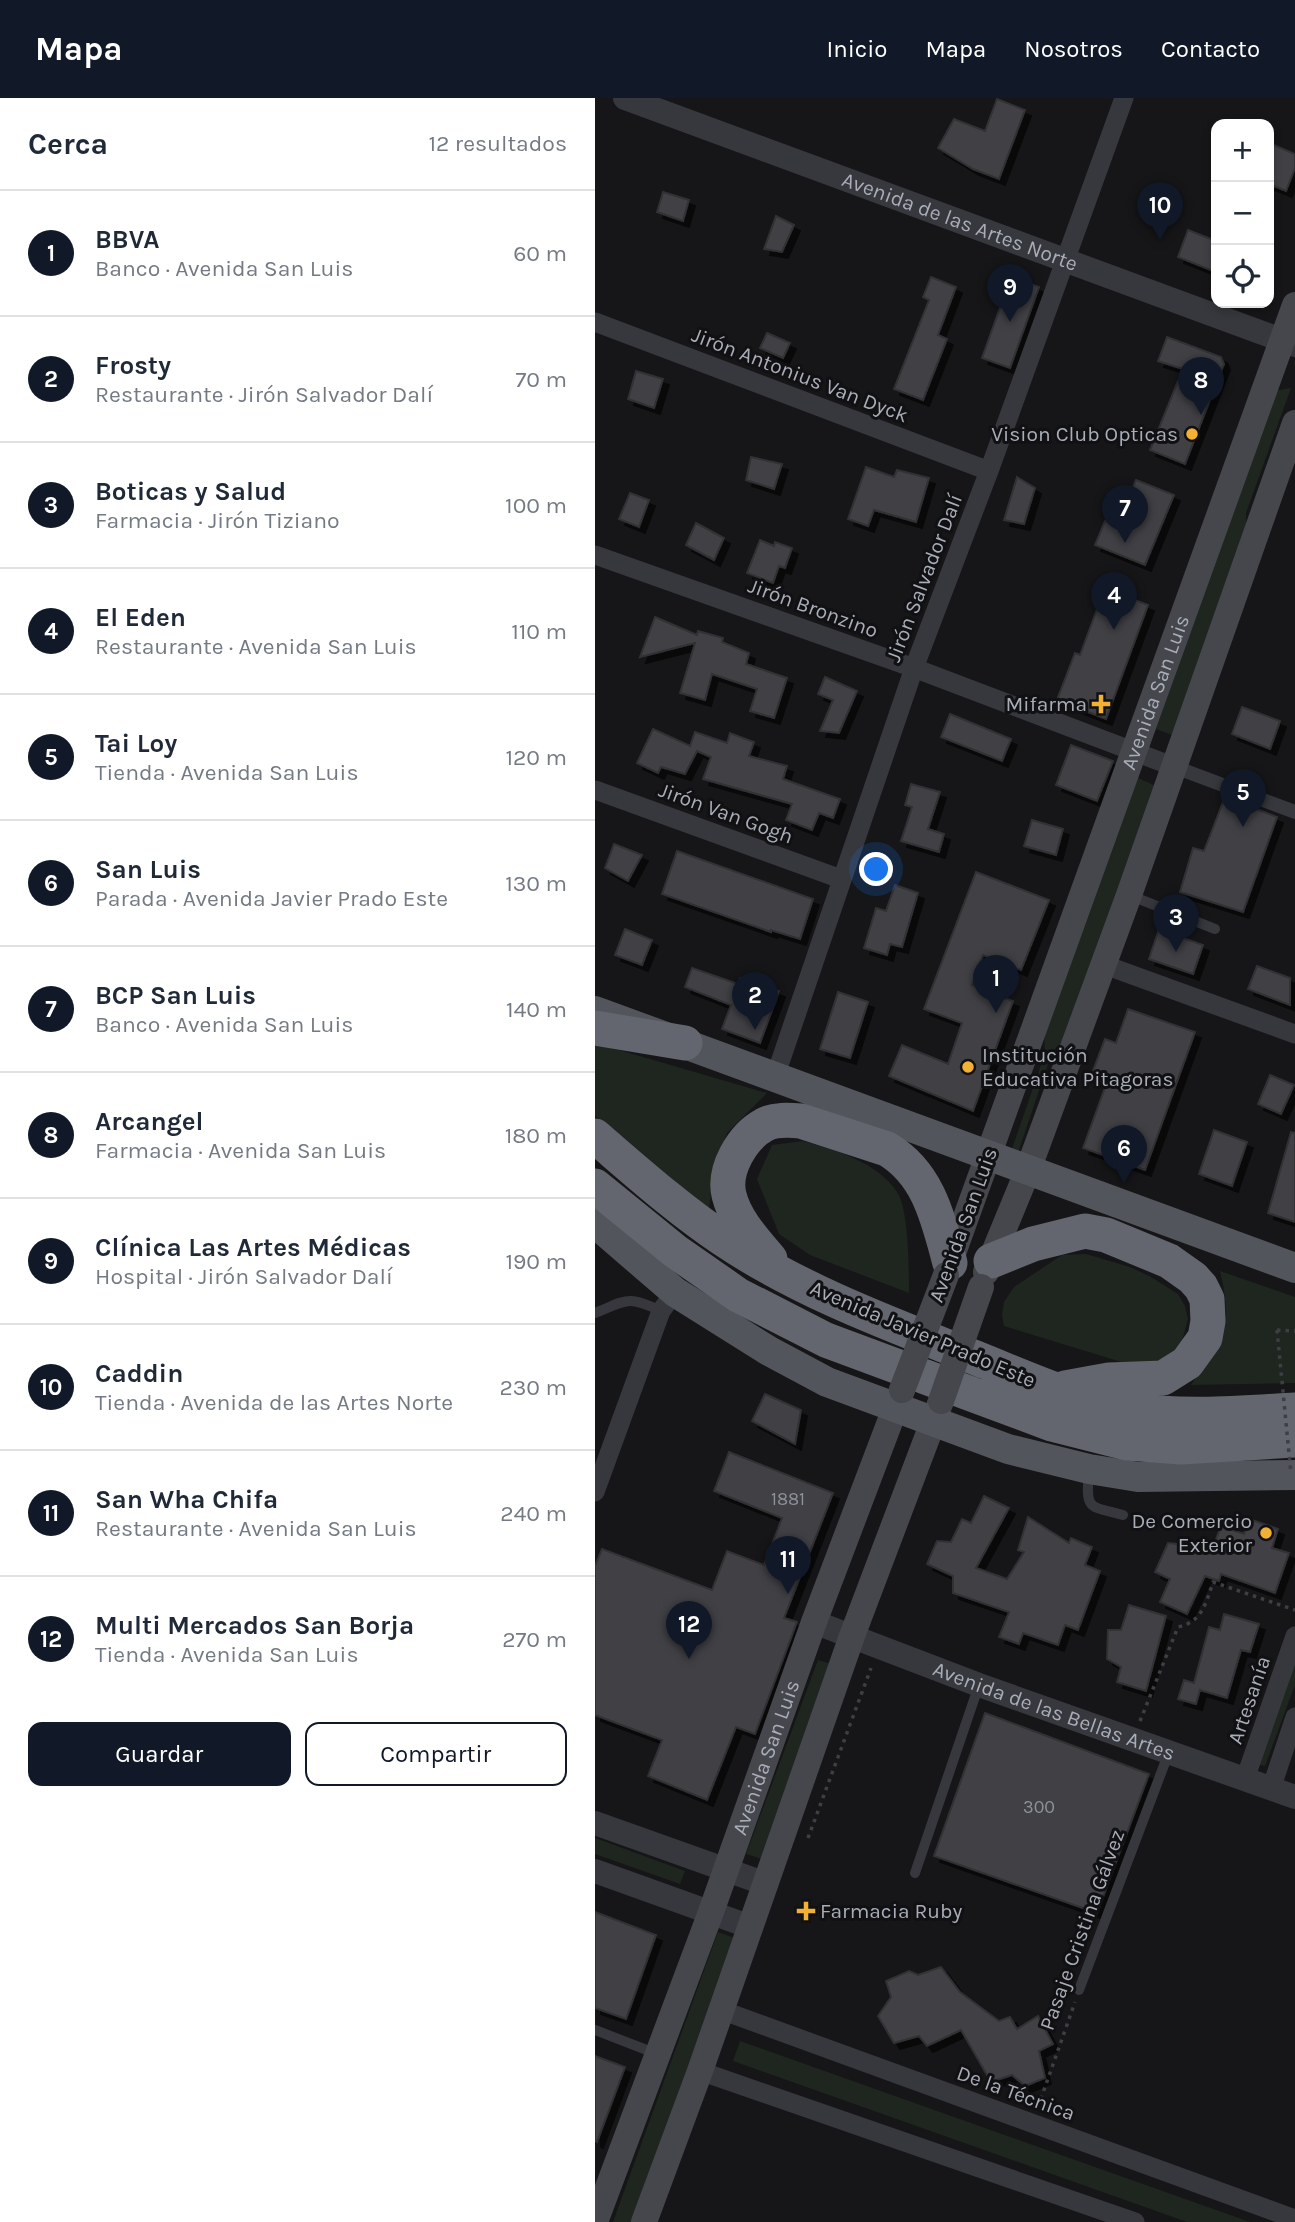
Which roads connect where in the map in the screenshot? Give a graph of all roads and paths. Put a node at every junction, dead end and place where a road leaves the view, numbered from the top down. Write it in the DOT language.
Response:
graph roads {
  1 [pos="625,98"];
  2 [pos="1124,98"];
  3 [pos="1065,259"];
  4 [pos="1295,305"];
  5 [pos="595,322"];
  6 [pos="1289,343"];
  7 [pos="1295,423"];
  8 [pos="989,471"];
  9 [pos="595,555"];
  10 [pos="914,668"];
  11 [pos="1133,752"];
  12 [pos="1172,766"];
  13 [pos="595,790"];
  14 [pos="1295,812"];
  15 [pos="841,879"];
  16 [pos="1129,895"];
  17 [pos="1215,929"];
  18 [pos="1102,964"];
  19 [pos="595,1011"];
  20 [pos="595,1028"];
  21 [pos="1295,1034"];
  22 [pos="685,1043"];
  23 [pos="775,1077"];
  24 [pos="595,1136"];
  25 [pos="989,1156"];
  26 [pos="1028,1170"];
  27 [pos="595,1186"];
  28 [pos="595,1223"];
  29 [pos="1295,1268"];
  30 [pos="948,1269"];
  31 [pos="779,1270"];
  32 [pos="986,1274"];
  33 [pos="668,1301"];
  34 [pos="595,1313"];
  35 [pos="1295,1331"];
  36 [pos="1057,1390"];
  37 [pos="899,1399"];
  38 [pos="1295,1410"];
  39 [pos="937,1411"];
  40 [pos="1294,1463"];
  41 [pos="1089,1469"];
  42 [pos="595,1492"];
  43 [pos="1123,1515"];
  44 [pos="1295,1610"];
  45 [pos="814,1622"];
  46 [pos="852,1636"];
  47 [pos="1295,1636"];
  48 [pos="979,1685"];
  49 [pos="1295,1717"];
  50 [pos="1133,1739"];
  51 [pos="1169,1752"];
  52 [pos="1245,1779"];
  53 [pos="1271,1788"];
  54 [pos="1295,1797"];
  55 [pos="595,1823"];
  56 [pos="595,1871"];
  57 [pos="725,1871"];
  58 [pos="915,1873"];
  59 [pos="766,1884"];
  60 [pos="711,1912"];
  61 [pos="751,1927"];
  62 [pos="1079,1990"];
  63 [pos="721,2010"];
  64 [pos="595,2030"];
  65 [pos="657,2055"];
  66 [pos="700,2071"];
  67 [pos="1032,2123"];
  68 [pos="1295,2219"];
  69 [pos="595,2222"];
  70 [pos="644,2222"];
  71 [pos="1135,2222"];
  1 -- 3 [label="street, Avenida de las Artes Norte"];
  2 -- 3 [label="street, Jirón Salvador Dalí"];
  3 -- 6 [label="street, Avenida de las Artes Norte"];
  3 -- 8 [label="street, Jirón Salvador Dalí"];
  4 -- 6 [label="main road, Avenida San Luis"];
  5 -- 8 [label="street, Jirón Antonius Van Dyck"];
  6 -- 11 [label="main road, Avenida San Luis"];
  7 -- 12 [label="main road, Avenida San Luis"];
  8 -- 10 [label="street, Jirón Salvador Dalí"];
  9 -- 10 [label="street, Jirón Bronzino"];
  10 -- 11 [label="street, Jirón Bronzino"];
  10 -- 15 [label="street, Jirón Salvador Dalí"];
  11 -- 12 [label="street, Jirón Bronzino"];
  11 -- 25 [label="main road, Avenida San Luis"];
  12 -- 14 [label="street"];
  12 -- 16 [label="main road, Avenida San Luis"];
  13 -- 15 [label="street, Jirón Van Gogh"];
  15 -- 23 [label="street, Jirón Salvador Dalí"];
  16 -- 17 [label="lane"];
  16 -- 18 [label="main road, Avenida San Luis"];
  18 -- 21 [label="street"];
  18 -- 26 [label="main road, Avenida San Luis"];
  19 -- 22 [label="main road"];
  20 -- 22 [label="highway"];
  22 -- 23 [label="main road"];
  23 -- 25 [label="main road"];
  24 -- 31 [label="highway, Avenida Javier Prado Este"];
  25 -- 26 [label="main road"];
  25 -- 30 [label="main road, Avenida San Luis"];
  26 -- 29 [label="main road"];
  26 -- 32 [label="main road, Avenida San Luis"];
  27 -- 40 [label="highway, Avenida Javier Prado Este"];
  28 -- 33 [label="main road"];
  30 -- 31 [label="highway"];
  30 -- 37 [label="main road, Avenida San Luis, bridge"];
  31 -- 36 [label="highway, Avenida Javier Prado Este"];
  32 -- 36 [label="highway"];
  32 -- 39 [label="main road, Avenida San Luis, bridge"];
  33 -- 34 [label="lane"];
  33 -- 37 [label="main road"];
  33 -- 42 [label="street"];
  35 -- 40 [label="path, bridge"];
  36 -- 38 [label="highway, Avenida Javier Prado Este"];
  37 -- 39 [label="main road"];
  37 -- 45 [label="main road, Avenida San Luis"];
  39 -- 41 [label="main road"];
  39 -- 46 [label="main road, Avenida San Luis"];
  40 -- 41 [label="main road"];
  41 -- 43 [label="lane"];
  44 -- 50 [label="path"];
  45 -- 46 [label="street, Avenida de las Bellas Artes"];
  45 -- 57 [label="main road, Avenida San Luis"];
  46 -- 48 [label="street, Avenida de las Bellas Artes"];
  46 -- 59 [label="main road, Avenida San Luis"];
  47 -- 52 [label="street, Artesanía"];
  48 -- 50 [label="street, Avenida de las Bellas Artes"];
  48 -- 58 [label="lane"];
  49 -- 53 [label="street"];
  50 -- 51 [label="street, Avenida de las Bellas Artes"];
  51 -- 52 [label="street, Avenida de las Bellas Artes"];
  51 -- 62 [label="lane, Pasaje Cristina Gálvez"];
  52 -- 53 [label="street, Avenida de las Bellas Artes"];
  53 -- 54 [label="street, Avenida de las Bellas Artes"];
  55 -- 57 [label="street"];
  56 -- 60 [label="street"];
  57 -- 59 [label="street"];
  57 -- 60 [label="main road, Avenida San Luis"];
  59 -- 61 [label="main road, Avenida San Luis"];
  60 -- 61 [label="street"];
  60 -- 65 [label="main road, Avenida San Luis"];
  61 -- 63 [label="main road, Avenida San Luis"];
  62 -- 67 [label="path, Pasaje Cristina Gálvez"];
  63 -- 66 [label="main road, Avenida San Luis"];
  63 -- 67 [label="street, De la Técnica"];
  64 -- 65 [label="lane"];
  65 -- 69 [label="main road, Avenida San Luis"];
  66 -- 70 [label="main road, Avenida San Luis"];
  66 -- 71 [label="street"];
  67 -- 68 [label="street, De la Técnica"];
}
